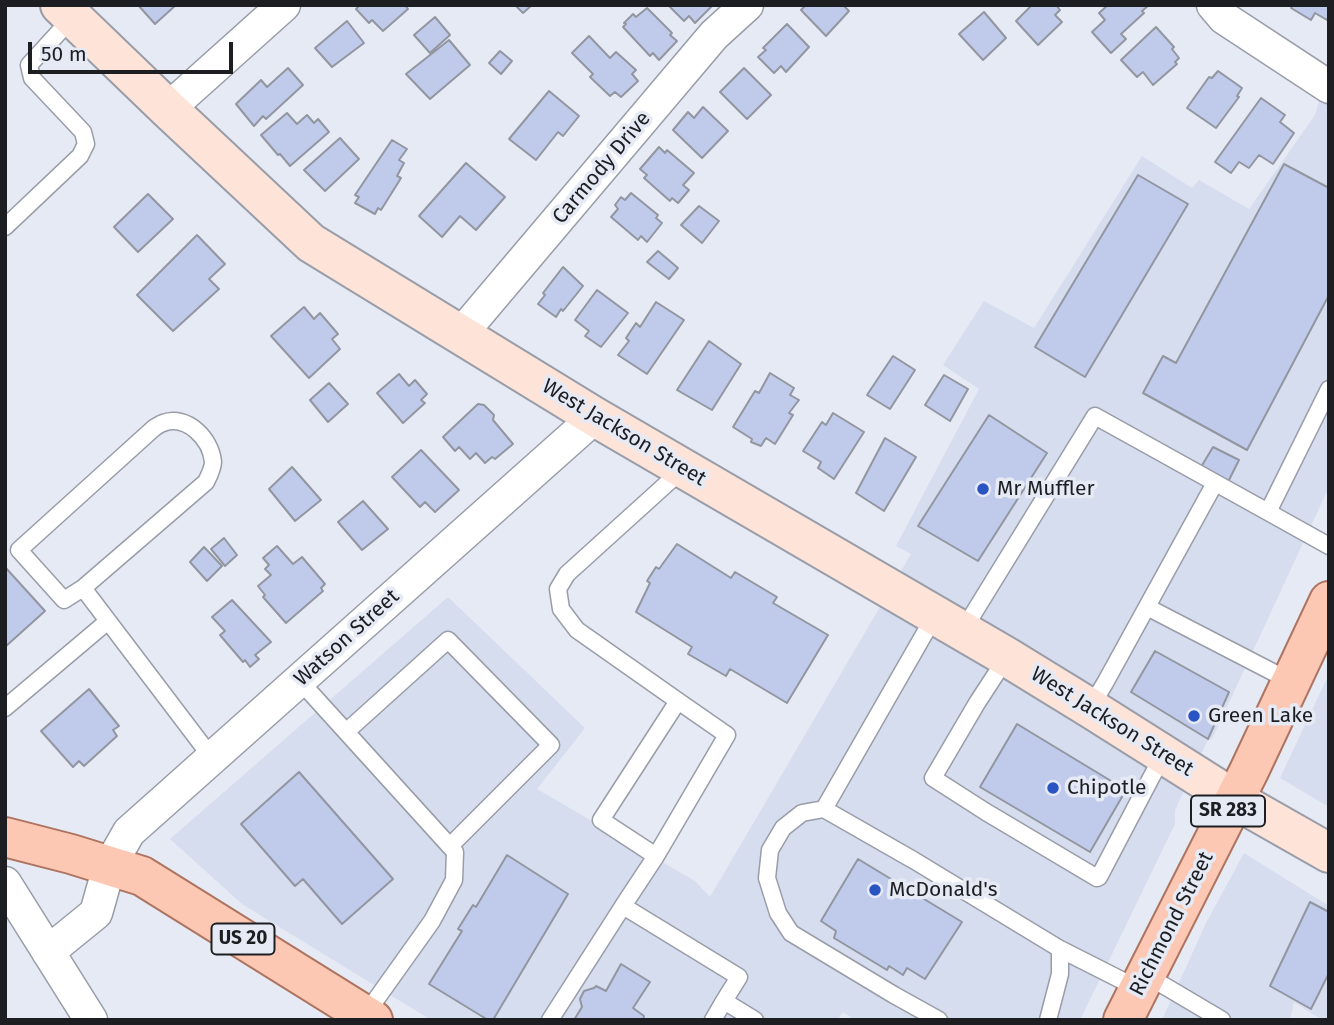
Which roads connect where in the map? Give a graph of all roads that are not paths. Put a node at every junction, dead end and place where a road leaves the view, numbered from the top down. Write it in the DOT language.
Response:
graph roads {
  1 [pos="284,5"];
  2 [pos="747,5"];
  3 [pos="1213,5"];
  4 [pos="66,12"];
  5 [pos="1329,87"];
  6 [pos="168,109"];
  7 [pos="5,227"];
  8 [pos="461,334"];
  9 [pos="1329,389"];
  10 [pos="595,417"];
  11 [pos="684,468"];
  12 [pos="1214,483"];
  13 [pos="1268,512"];
  14 [pos="1329,546"];
  15 [pos="83,588"];
  16 [pos="1329,601"];
  17 [pos="1147,607"];
  18 [pos="108,621"];
  19 [pos="948,624"];
  20 [pos="1007,657"];
  21 [pos="299,680"];
  22 [pos="1290,681"];
  23 [pos="678,701"];
  24 [pos="5,708"];
  25 [pos="1090,708"];
  26 [pos="347,732"];
  27 [pos="1163,754"];
  28 [pos="212,758"];
  29 [pos="1234,799"];
  30 [pos="824,809"];
  31 [pos="5,837"];
  32 [pos="450,846"];
  33 [pos="1329,853"];
  34 [pos="656,856"];
  35 [pos="109,867"];
  36 [pos="5,883"];
  37 [pos="623,906"];
  38 [pos="1060,949"];
  39 [pos="48,951"];
  40 [pos="1136,995"];
  41 [pos="724,1001"];
  42 [pos="369,1017"];
  43 [pos="91,1020"];
  44 [pos="550,1020"];
  45 [pos="713,1020"];
  46 [pos="755,1020"];
  47 [pos="939,1020"];
  48 [pos="1048,1020"];
  49 [pos="1222,1020"];
  1 -- 6 [label="street"];
  2 -- 8 [label="street, Carmody Drive"];
  3 -- 5 [label="street"];
  4 -- 6 [label="street, West Jackson Street"];
  4 -- 7 [label="lane"];
  6 -- 8 [label="street, West Jackson Street"];
  8 -- 10 [label="street, West Jackson Street"];
  9 -- 13 [label="lane"];
  10 -- 11 [label="street, West Jackson Street"];
  10 -- 21 [label="street, Watson Street"];
  11 -- 19 [label="street, West Jackson Street"];
  11 -- 23 [label="lane"];
  12 -- 13 [label="lane"];
  12 -- 17 [label="lane"];
  12 -- 19 [label="lane"];
  13 -- 14 [label="lane"];
  15 -- 15 [label="lane"];
  15 -- 18 [label="lane"];
  16 -- 22 [label="main road, Richmond Street / SR 283"];
  17 -- 22 [label="lane"];
  17 -- 25 [label="lane"];
  18 -- 24 [label="lane"];
  18 -- 28 [label="lane"];
  19 -- 20 [label="street, West Jackson Street"];
  19 -- 30 [label="lane"];
  20 -- 25 [label="street, West Jackson Street"];
  20 -- 27 [label="lane"];
  21 -- 26 [label="lane"];
  21 -- 28 [label="street, Watson Street"];
  22 -- 29 [label="main road, Richmond Street / SR 283"];
  23 -- 34 [label="lane"];
  23 -- 34 [label="lane"];
  25 -- 27 [label="street, West Jackson Street"];
  26 -- 32 [label="lane"];
  26 -- 32 [label="lane"];
  27 -- 29 [label="street, West Jackson Street"];
  28 -- 35 [label="street, Watson Street"];
  29 -- 33 [label="street, West Jackson Street"];
  29 -- 40 [label="main road, Richmond Street / SR 283"];
  30 -- 38 [label="lane"];
  30 -- 47 [label="lane"];
  31 -- 35 [label="main road, US 20"];
  32 -- 42 [label="lane"];
  34 -- 37 [label="lane"];
  35 -- 39 [label="street, Watson Street"];
  35 -- 42 [label="main road, US 20"];
  36 -- 39 [label="street"];
  37 -- 41 [label="lane"];
  37 -- 44 [label="lane"];
  38 -- 40 [label="lane"];
  38 -- 48 [label="lane"];
  39 -- 43 [label="street"];
  40 -- 49 [label="lane"];
  41 -- 45 [label="lane"];
  41 -- 46 [label="lane"];
}
